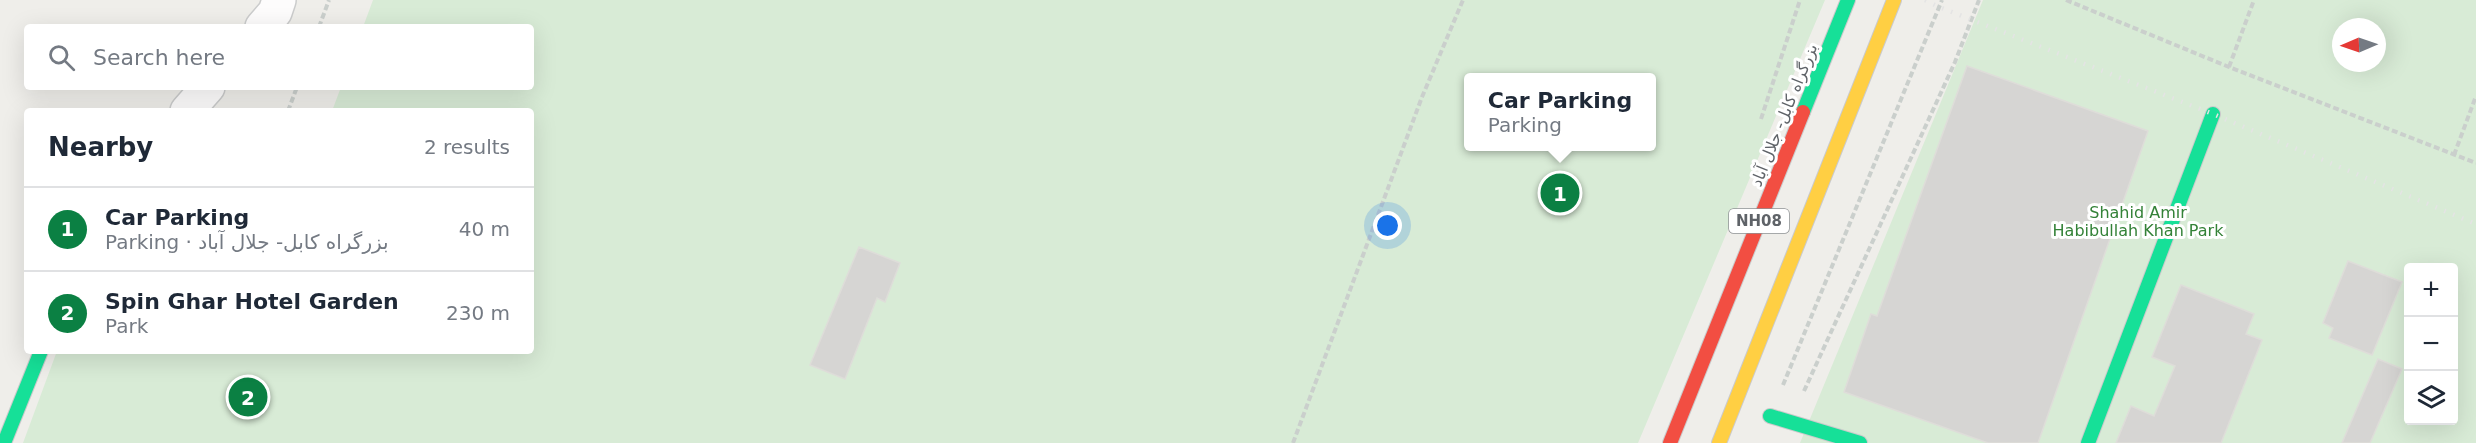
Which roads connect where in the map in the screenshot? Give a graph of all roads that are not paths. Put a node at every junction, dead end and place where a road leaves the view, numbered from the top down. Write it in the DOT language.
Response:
graph roads {
  1 [pos="279,0"];
  2 [pos="1848,0"];
  3 [pos="1894,0"];
  4 [pos="265,24"];
  5 [pos="205,90"];
  6 [pos="190,108"];
  7 [pos="2213,114"];
  8 [pos="41,354"];
  9 [pos="1770,416"];
  10 [pos="4,443"];
  11 [pos="1670,443"];
  12 [pos="1719,443"];
  13 [pos="1860,443"];
  14 [pos="2088,443"];
  1 -- 4 [label="street"];
  2 -- 11 [label="main road, بزرگراه کابل- جلال آباد / NH08"];
  3 -- 12 [label="main road, NH08"];
  5 -- 6 [label="street"];
  7 -- 14 [label="main road"];
  8 -- 10 [label="main road"];
  9 -- 13 [label="main road"];
}
